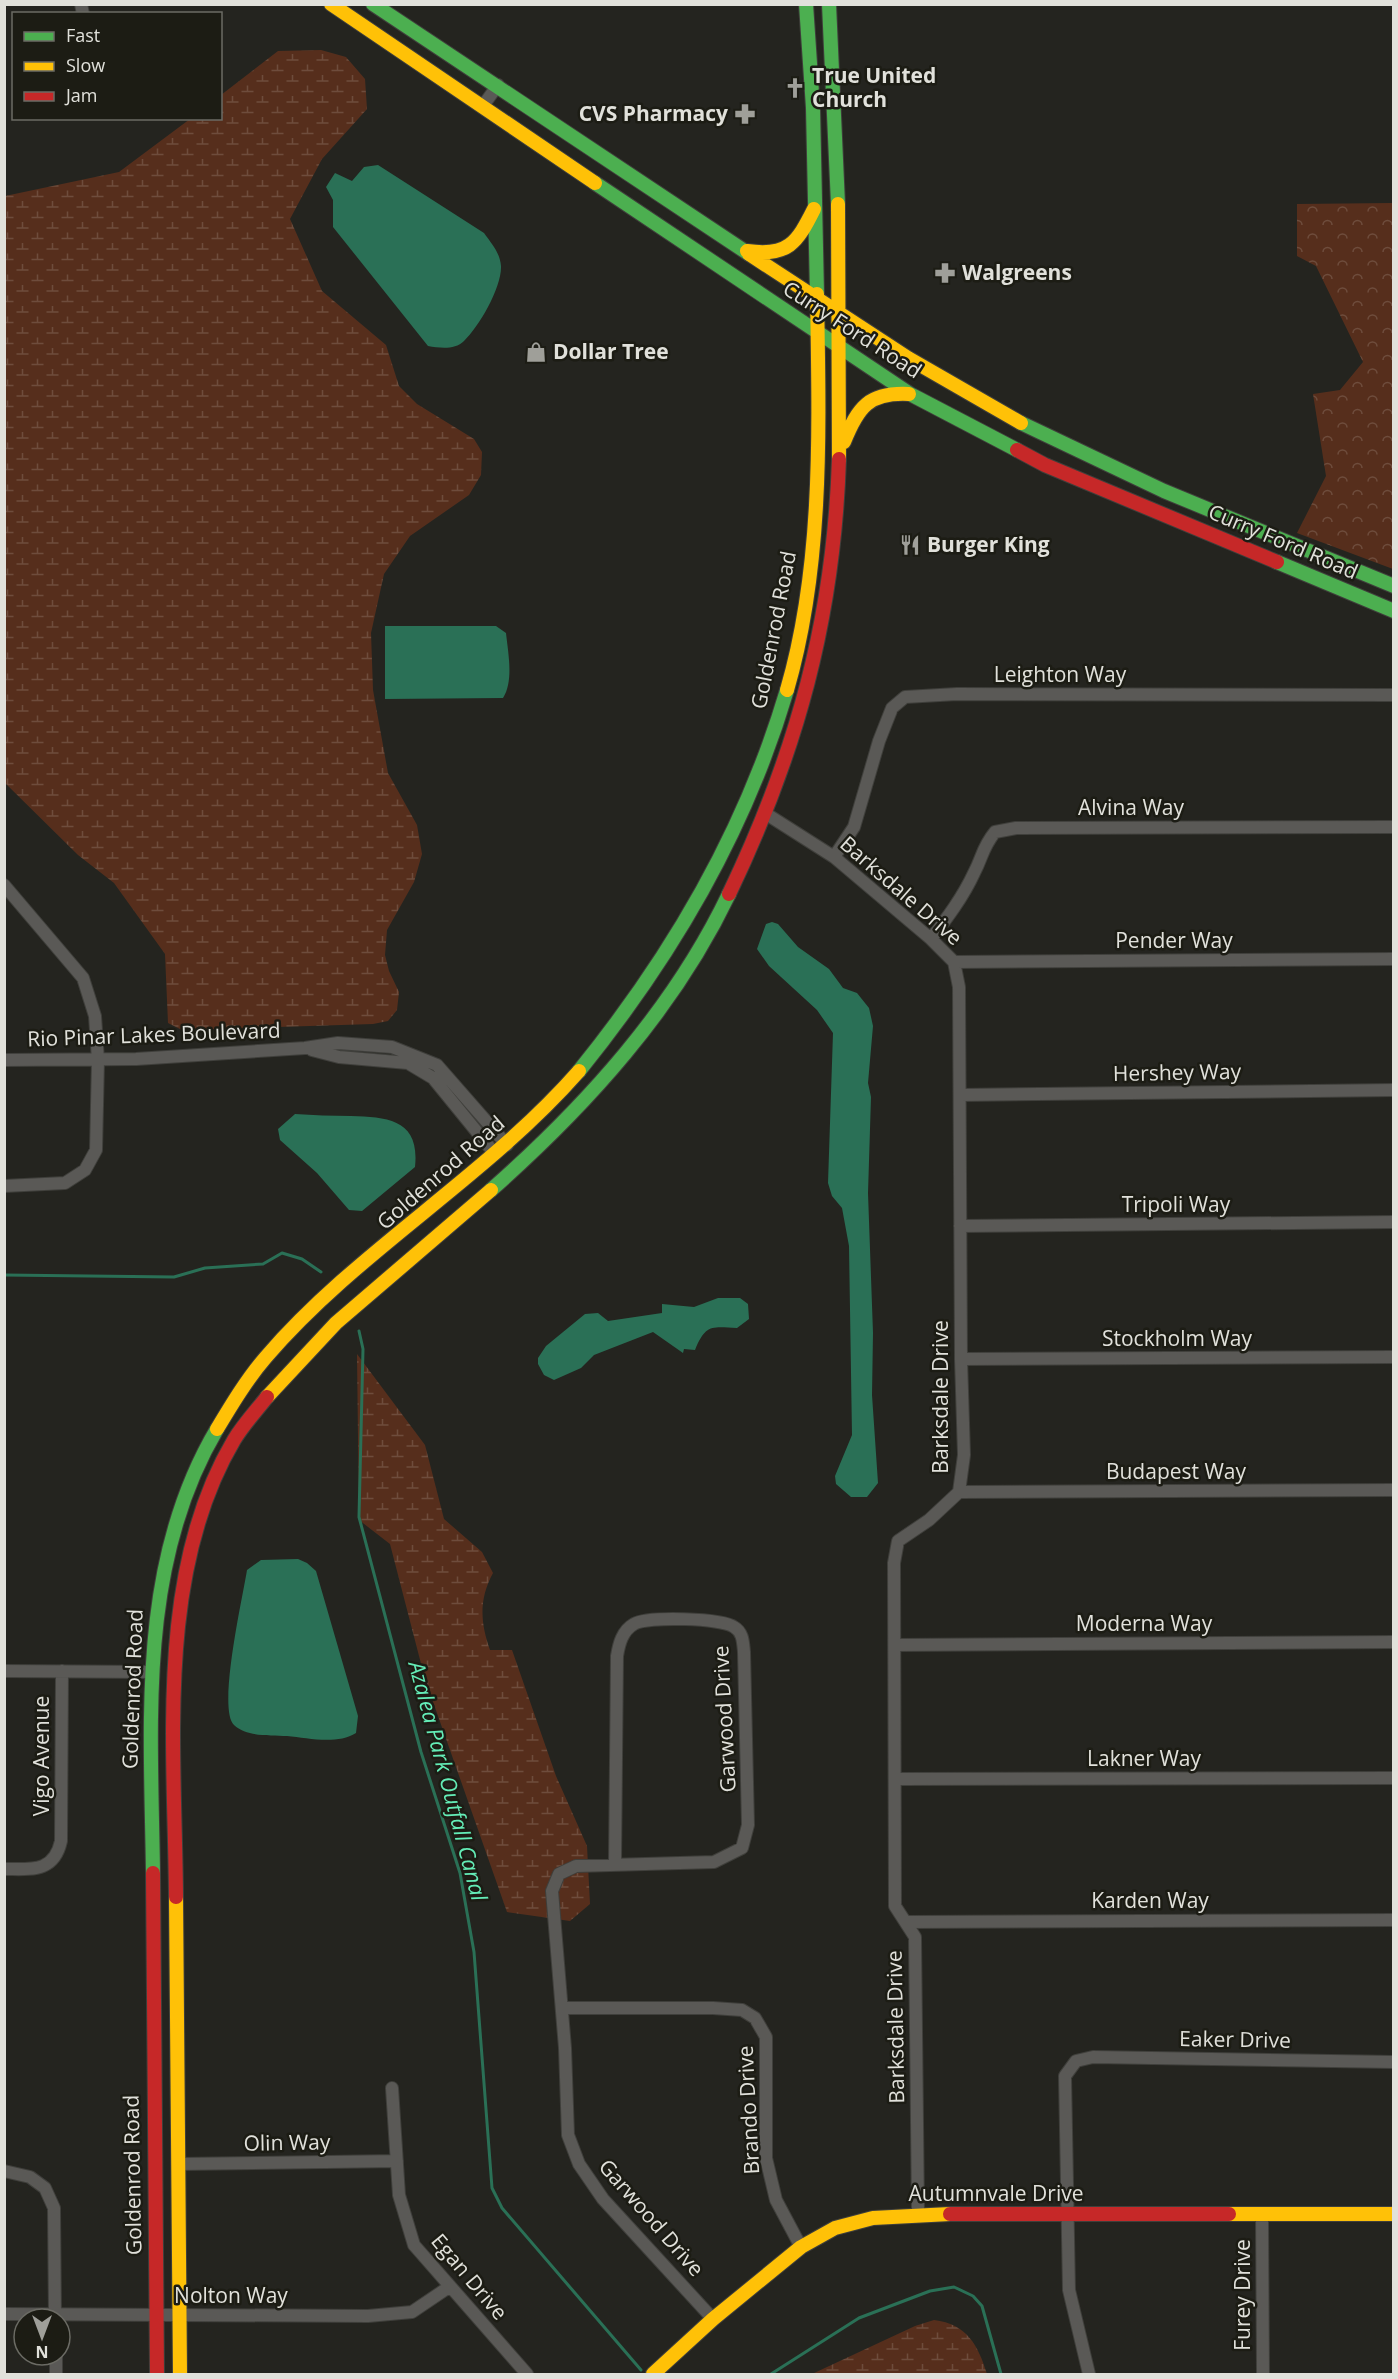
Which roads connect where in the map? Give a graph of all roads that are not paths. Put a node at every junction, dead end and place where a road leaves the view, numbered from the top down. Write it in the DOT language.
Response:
graph roads {
  1 [pos="331,4"];
  2 [pos="373,4"];
  3 [pos="806,4"];
  4 [pos="821,4"];
  5 [pos="829,4"];
  6 [pos="498,85"];
  7 [pos="482,107"];
  8 [pos="838,136"];
  9 [pos="816,205"];
  10 [pos="743,250"];
  11 [pos="817,301"];
  12 [pos="839,317"];
  13 [pos="817,334"];
  14 [pos="840,349"];
  15 [pos="910,394"];
  16 [pos="840,455"];
  17 [pos="1192,527"];
  18 [pos="1394,586"];
  19 [pos="1394,602"];
  20 [pos="1394,611"];
  21 [pos="1394,695"];
  22 [pos="772,741"];
  23 [pos="768,815"];
  24 [pos="1394,827"];
  25 [pos="734,829"];
  26 [pos="834,857"];
  27 [pos="4,885"];
  28 [pos="730,897"];
  29 [pos="931,939"];
  30 [pos="1394,959"];
  31 [pos="954,962"];
  32 [pos="305,1048"];
  33 [pos="4,1060"];
  34 [pos="98,1060"];
  35 [pos="1394,1090"];
  36 [pos="960,1095"];
  37 [pos="543,1110"];
  38 [pos="507,1145"];
  39 [pos="495,1154"];
  40 [pos="510,1173"];
  41 [pos="4,1186"];
  42 [pos="471,1205"];
  43 [pos="1394,1222"];
  44 [pos="960,1226"];
  45 [pos="1394,1357"];
  46 [pos="961,1359"];
  47 [pos="239,1394"];
  48 [pos="224,1461"];
  49 [pos="1394,1490"];
  50 [pos="959,1492"];
  51 [pos="1394,1642"];
  52 [pos="895,1645"];
  53 [pos="4,1671"];
  54 [pos="62,1671"];
  55 [pos="151,1672"];
  56 [pos="1394,1778"];
  57 [pos="895,1779"];
  58 [pos="615,1864"];
  59 [pos="4,1869"];
  60 [pos="152,1909"];
  61 [pos="1394,1920"];
  62 [pos="907,1922"];
  63 [pos="176,1983"];
  64 [pos="562,2008"];
  65 [pos="1394,2062"];
  66 [pos="392,2088"];
  67 [pos="396,2161"];
  68 [pos="178,2164"];
  69 [pos="4,2171"];
  70 [pos="918,2214"];
  71 [pos="1394,2214"];
  72 [pos="1066,2215"];
  73 [pos="1262,2215"];
  74 [pos="801,2247"];
  75 [pos="449,2287"];
  76 [pos="56,2307"];
  77 [pos="156,2315"];
  78 [pos="72,2316"];
  79 [pos="180,2316"];
  80 [pos="713,2319"];
  81 [pos="157,2374"];
  82 [pos="180,2374"];
  83 [pos="527,2374"];
  84 [pos="653,2374"];
  85 [pos="1089,2374"];
  86 [pos="1263,2374"];
  1 -- 7 [label="main road, Curry Ford Road"];
  2 -- 6 [label="main road, Curry Ford Road"];
  3 -- 9 [label="main road, Goldenrod Road"];
  4 -- 8 [label="main road"];
  5 -- 8 [label="main road, Goldenrod Road"];
  6 -- 7 [label="street"];
  6 -- 10 [label="main road, Curry Ford Road"];
  7 -- 13 [label="main road, Curry Ford Road"];
  8 -- 12 [label="main road, Goldenrod Road"];
  9 -- 10 [label="main road"];
  9 -- 11 [label="main road, Goldenrod Road"];
  10 -- 11 [label="main road, Curry Ford Road"];
  11 -- 12 [label="main road, Curry Ford Road"];
  11 -- 13 [label="main road, Goldenrod Road"];
  12 -- 14 [label="main road, Goldenrod Road"];
  12 -- 18 [label="main road, Curry Ford Road"];
  13 -- 14 [label="main road, Curry Ford Road"];
  13 -- 22 [label="main road, Goldenrod Road"];
  14 -- 15 [label="main road, Curry Ford Road"];
  14 -- 16 [label="main road, Goldenrod Road"];
  15 -- 16 [label="main road"];
  15 -- 17 [label="main road, Curry Ford Road"];
  16 -- 23 [label="main road, Goldenrod Road"];
  17 -- 19 [label="main road"];
  17 -- 20 [label="main road, Curry Ford Road"];
  21 -- 26 [label="street, Leighton Way"];
  22 -- 23 [label="main road"];
  22 -- 25 [label="main road, Goldenrod Road"];
  23 -- 26 [label="street, Barksdale Drive"];
  23 -- 28 [label="main road, Goldenrod Road"];
  24 -- 29 [label="street, Alvina Way"];
  25 -- 28 [label="main road"];
  25 -- 37 [label="main road, Goldenrod Road"];
  26 -- 29 [label="street, Barksdale Drive"];
  27 -- 34 [label="street"];
  28 -- 40 [label="main road, Goldenrod Road"];
  29 -- 31 [label="street, Barksdale Drive"];
  30 -- 31 [label="street, Pender Way"];
  31 -- 36 [label="street, Barksdale Drive"];
  32 -- 34 [label="street, Rio Pinar Lakes Boulevard"];
  32 -- 38 [label="street, Rio Pinar Lakes Boulevard"];
  32 -- 39 [label="street, Rio Pinar Lakes Boulevard"];
  33 -- 34 [label="street, Rio Pinar Lakes Boulevard"];
  34 -- 41 [label="street"];
  35 -- 36 [label="street, Hershey Way"];
  36 -- 44 [label="street, Barksdale Drive"];
  37 -- 38 [label="main road, Goldenrod Road"];
  37 -- 40 [label="main road"];
  38 -- 39 [label="main road, Goldenrod Road"];
  38 -- 42 [label="main road"];
  39 -- 47 [label="main road, Goldenrod Road"];
  40 -- 42 [label="main road, Goldenrod Road"];
  42 -- 48 [label="main road, Goldenrod Road"];
  43 -- 44 [label="street, Tripoli Way"];
  44 -- 46 [label="street, Barksdale Drive"];
  45 -- 46 [label="street, Stockholm Way"];
  46 -- 50 [label="street, Barksdale Drive"];
  47 -- 48 [label="main road"];
  47 -- 55 [label="main road, Goldenrod Road"];
  48 -- 63 [label="main road, Goldenrod Road"];
  49 -- 50 [label="street, Budapest Way"];
  50 -- 52 [label="street, Barksdale Drive"];
  51 -- 52 [label="street, Moderna Way"];
  52 -- 57 [label="street, Barksdale Drive"];
  53 -- 54 [label="street"];
  54 -- 55 [label="street"];
  54 -- 59 [label="street, Vigo Avenue"];
  55 -- 60 [label="main road, Goldenrod Road"];
  56 -- 57 [label="street, Lakner Way"];
  57 -- 62 [label="street, Barksdale Drive"];
  58 -- 58 [label="street, Garwood Drive"];
  58 -- 64 [label="street, Garwood Drive"];
  60 -- 63 [label="main road"];
  60 -- 77 [label="main road, Goldenrod Road"];
  61 -- 62 [label="street, Karden Way"];
  62 -- 70 [label="street, Barksdale Drive"];
  63 -- 68 [label="main road, Goldenrod Road"];
  64 -- 74 [label="street, Brando Drive"];
  64 -- 80 [label="street, Garwood Drive"];
  65 -- 72 [label="street, Eaker Drive"];
  66 -- 67 [label="street, Egan Drive"];
  67 -- 68 [label="street, Olin Way"];
  67 -- 75 [label="street, Egan Drive"];
  68 -- 79 [label="main road, Goldenrod Road"];
  69 -- 76 [label="street"];
  70 -- 72 [label="main road, Autumnvale Drive"];
  70 -- 74 [label="main road, Autumnvale Drive"];
  71 -- 73 [label="main road, Autumnvale Drive"];
  72 -- 73 [label="main road, Autumnvale Drive"];
  72 -- 85 [label="street"];
  73 -- 86 [label="street, Furey Drive"];
  74 -- 80 [label="main road, Autumnvale Drive"];
  75 -- 79 [label="street, Nolton Way"];
  75 -- 83 [label="street, Egan Drive"];
  77 -- 78 [label="street, Nolton Way"];
  77 -- 79 [label="street, Nolton Way"];
  77 -- 81 [label="main road, Goldenrod Road"];
  79 -- 82 [label="main road, Goldenrod Road"];
  80 -- 84 [label="main road, Autumnvale Drive"];
}
